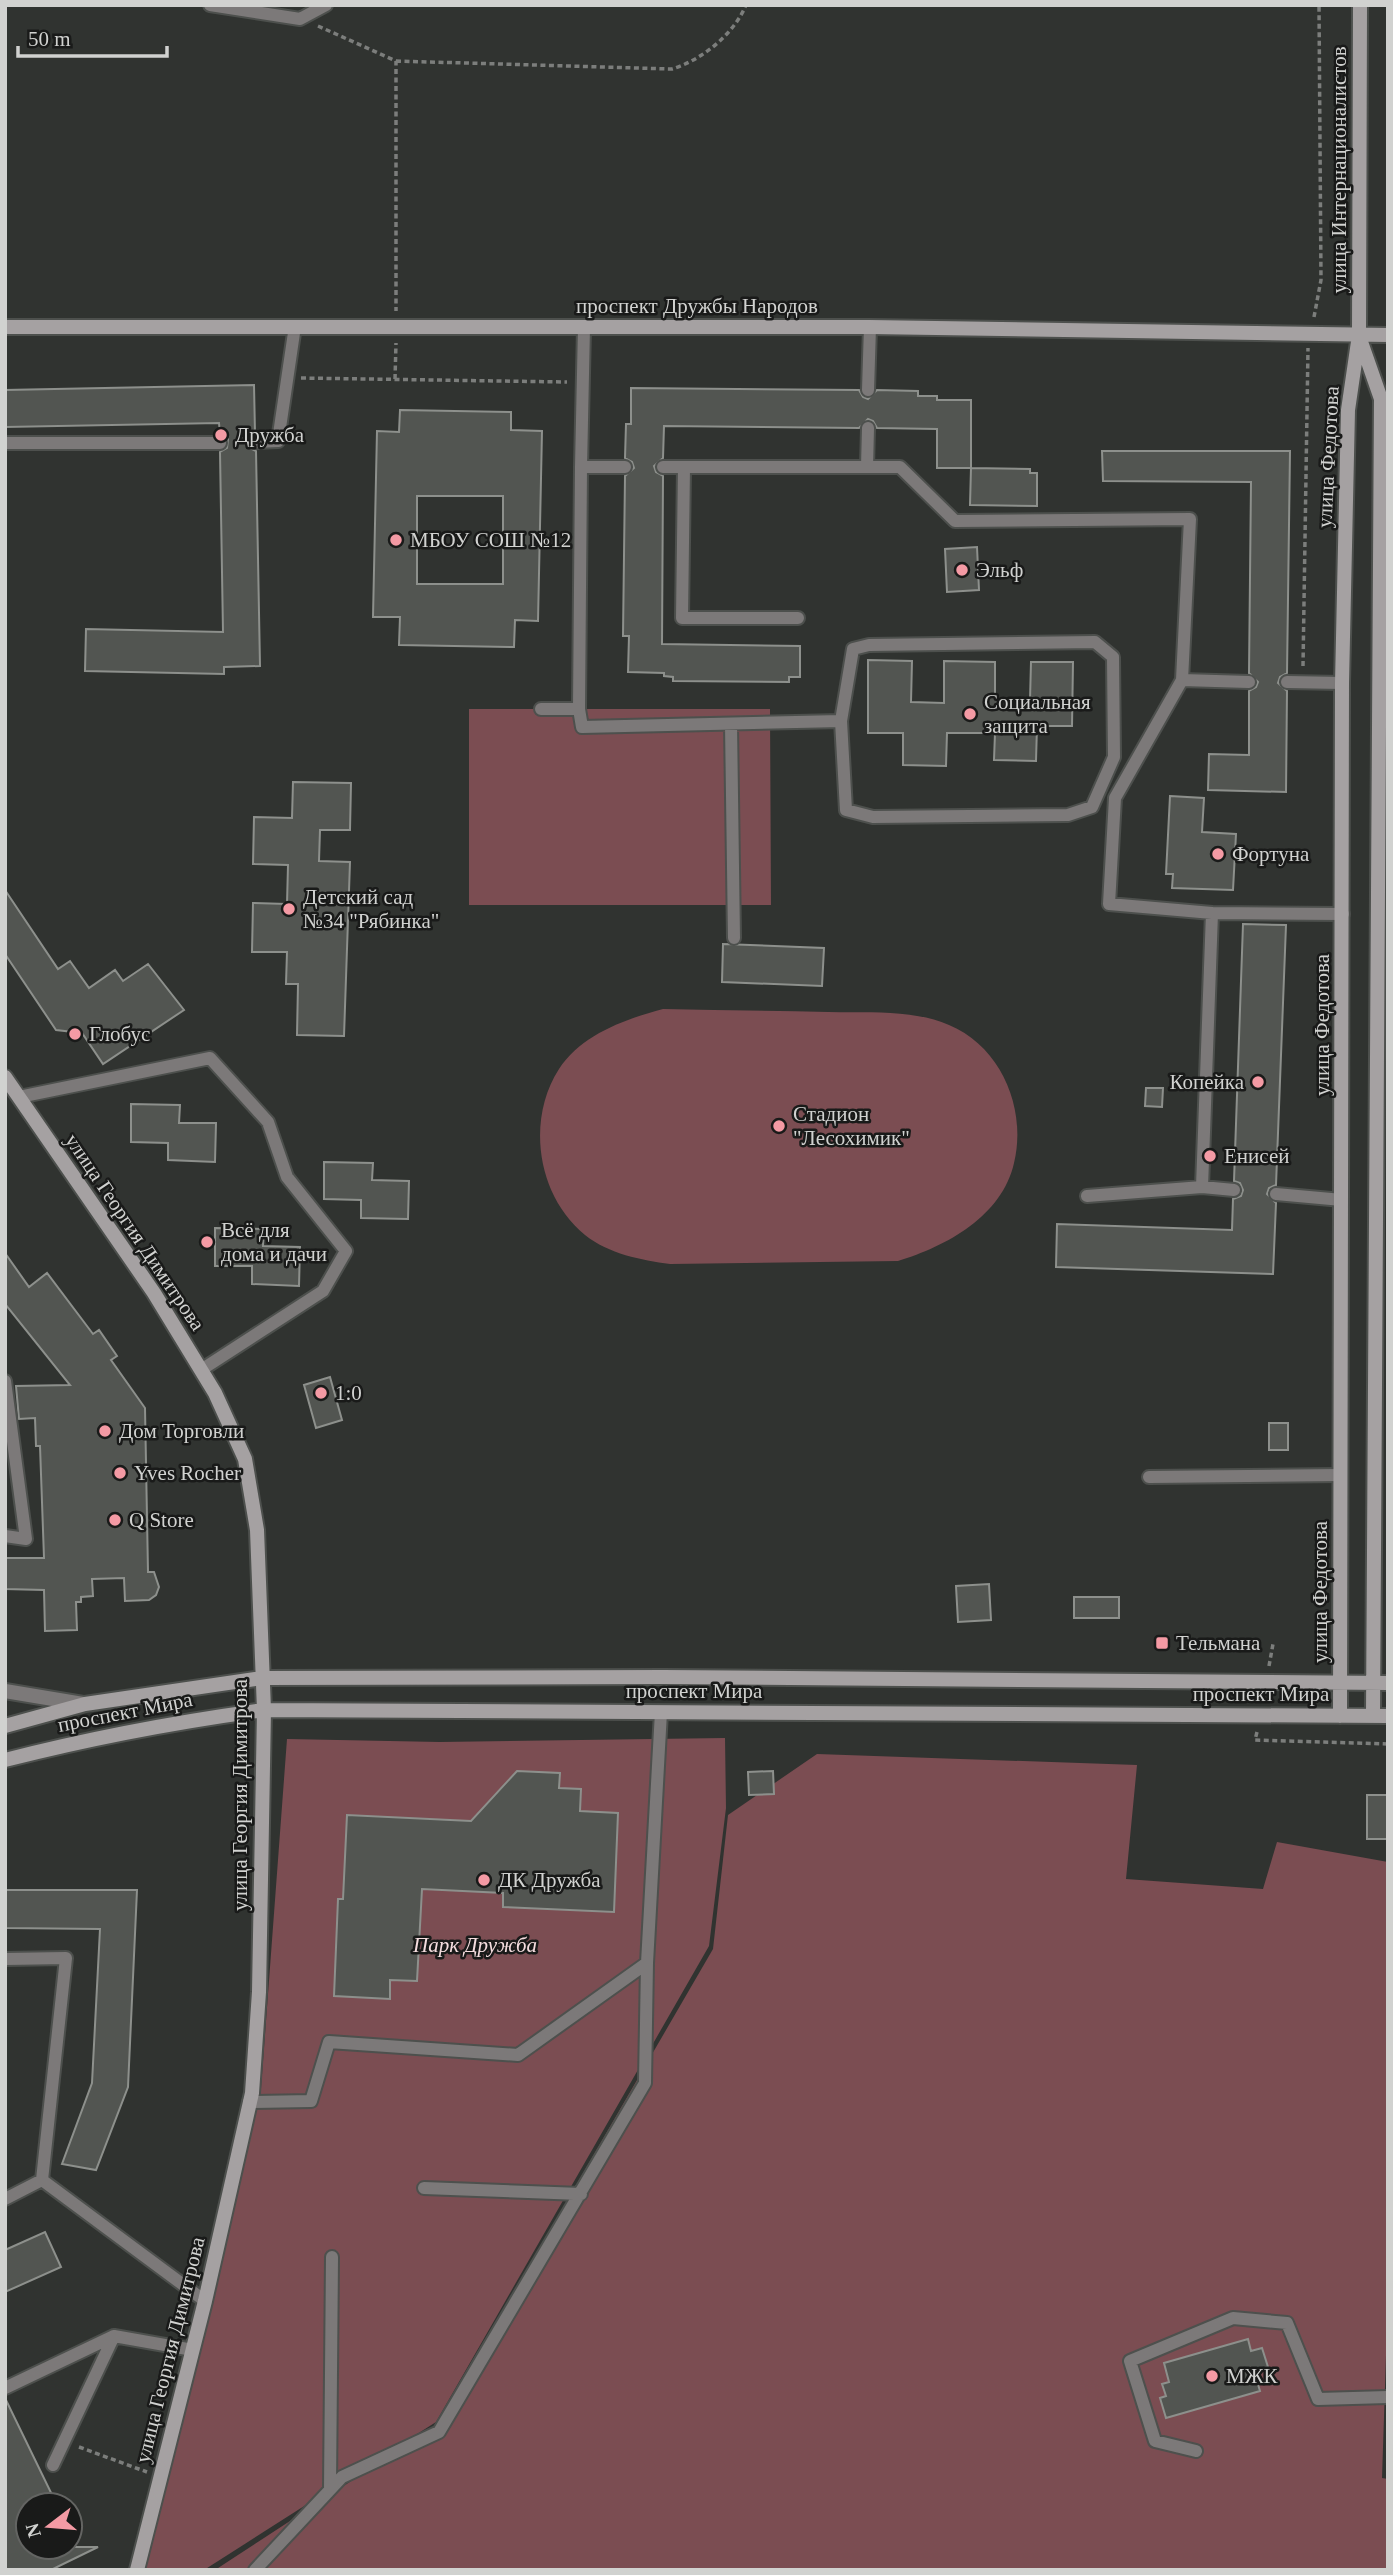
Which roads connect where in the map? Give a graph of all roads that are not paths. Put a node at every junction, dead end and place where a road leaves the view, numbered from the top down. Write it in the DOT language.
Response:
graph roads {
  1 [pos="210,5"];
  2 [pos="326,5"];
  3 [pos="1360,5"];
  4 [pos="295,326"];
  5 [pos="5,327"];
  6 [pos="584,327"];
  7 [pos="870,327"];
  8 [pos="1359,335"];
  9 [pos="1388,335"];
  10 [pos="869,390"];
  11 [pos="868,428"];
  12 [pos="256,442"];
  13 [pos="5,443"];
  14 [pos="220,443"];
  15 [pos="580,467"];
  16 [pos="625,467"];
  17 [pos="663,467"];
  18 [pos="684,467"];
  19 [pos="867,467"];
  20 [pos="798,618"];
  21 [pos="1182,680"];
  22 [pos="1249,682"];
  23 [pos="1287,682"];
  24 [pos="1342,683"];
  25 [pos="541,709"];
  26 [pos="579,709"];
  27 [pos="841,722"];
  28 [pos="731,724"];
  29 [pos="1212,913"];
  30 [pos="1343,914"];
  31 [pos="734,938"];
  32 [pos="5,1077"];
  33 [pos="19,1097"];
  34 [pos="1202,1187"];
  35 [pos="1234,1190"];
  36 [pos="1382,1192"];
  37 [pos="1276,1194"];
  38 [pos="1087,1196"];
  39 [pos="1342,1200"];
  40 [pos="201,1370"];
  41 [pos="5,1381"];
  42 [pos="1341,1475"];
  43 [pos="1149,1477"];
  44 [pos="5,1536"];
  45 [pos="262,1678"];
  46 [pos="1340,1683"];
  47 [pos="1380,1683"];
  48 [pos="5,1691"];
  49 [pos="85,1704"];
  50 [pos="264,1710"];
  51 [pos="661,1712"];
  52 [pos="1340,1716"];
  53 [pos="1380,1716"];
  54 [pos="5,1726"];
  55 [pos="5,1760"];
  56 [pos="5,1959"];
  57 [pos="647,1963"];
  58 [pos="249,2102"];
  59 [pos="42,2180"];
  60 [pos="424,2188"];
  61 [pos="581,2194"];
  62 [pos="5,2199"];
  63 [pos="332,2257"];
  64 [pos="205,2301"];
  65 [pos="114,2336"];
  66 [pos="193,2350"];
  67 [pos="5,2388"];
  68 [pos="1388,2397"];
  69 [pos="1196,2451"];
  70 [pos="52,2465"];
  71 [pos="330,2489"];
  72 [pos="137,2570"];
  73 [pos="255,2570"];
  1 -- 2 [label="lane"];
  3 -- 8 [label="street, улица Интернационалистов"];
  4 -- 5 [label="street, проспект Дружбы Народов"];
  4 -- 6 [label="street, проспект Дружбы Народов"];
  4 -- 12 [label="lane"];
  6 -- 7 [label="street, проспект Дружбы Народов"];
  6 -- 15 [label="lane"];
  7 -- 8 [label="street, проспект Дружбы Народов"];
  7 -- 10 [label="lane"];
  8 -- 9 [label="street, проспект Дружбы Народов"];
  8 -- 24 [label="street, улица Федотова"];
  8 -- 36 [label="street"];
  11 -- 19 [label="lane"];
  13 -- 14 [label="lane"];
  15 -- 16 [label="lane"];
  15 -- 26 [label="lane"];
  17 -- 18 [label="lane"];
  18 -- 19 [label="lane"];
  18 -- 20 [label="lane"];
  19 -- 21 [label="lane"];
  21 -- 22 [label="lane"];
  21 -- 29 [label="lane"];
  23 -- 24 [label="lane"];
  24 -- 30 [label="street, улица Федотова"];
  25 -- 26 [label="lane"];
  26 -- 28 [label="lane"];
  27 -- 27 [label="lane"];
  27 -- 28 [label="lane"];
  28 -- 31 [label="lane"];
  29 -- 30 [label="lane"];
  29 -- 34 [label="lane"];
  30 -- 39 [label="street, улица Федотова"];
  32 -- 33 [label="street, улица Георгия Димитрова"];
  33 -- 40 [label="street, улица Георгия Димитрова"];
  33 -- 40 [label="lane"];
  34 -- 35 [label="lane"];
  34 -- 38 [label="lane"];
  36 -- 47 [label="street"];
  37 -- 39 [label="lane"];
  39 -- 42 [label="street, улица Федотова"];
  40 -- 45 [label="street, улица Георгия Димитрова"];
  41 -- 44 [label="lane"];
  42 -- 43 [label="lane"];
  42 -- 46 [label="street, улица Федотова"];
  45 -- 46 [label="street, проспект Мира"];
  45 -- 49 [label="street, проспект Мира"];
  45 -- 50 [label="street, улица Георгия Димитрова"];
  46 -- 47 [label="street, проспект Мира"];
  46 -- 52 [label="street, улица Федотова"];
  47 -- 53 [label="street"];
  48 -- 49 [label="street"];
  49 -- 54 [label="street, проспект Мира"];
  50 -- 51 [label="street, проспект Мира"];
  50 -- 55 [label="street, проспект Мира"];
  50 -- 58 [label="street, улица Георгия Димитрова"];
  51 -- 52 [label="street, проспект Мира"];
  51 -- 57 [label="lane"];
  52 -- 53 [label="street, проспект Мира"];
  56 -- 59 [label="lane"];
  57 -- 58 [label="lane"];
  57 -- 61 [label="lane"];
  58 -- 64 [label="street, улица Георгия Димитрова"];
  59 -- 62 [label="lane"];
  59 -- 64 [label="lane"];
  60 -- 61 [label="lane"];
  61 -- 71 [label="lane"];
  63 -- 71 [label="lane"];
  64 -- 66 [label="street, улица Георгия Димитрова"];
  65 -- 66 [label="lane"];
  65 -- 67 [label="lane"];
  65 -- 70 [label="lane"];
  66 -- 72 [label="street, улица Георгия Димитрова"];
  68 -- 69 [label="lane"];
  71 -- 73 [label="lane"];
}
